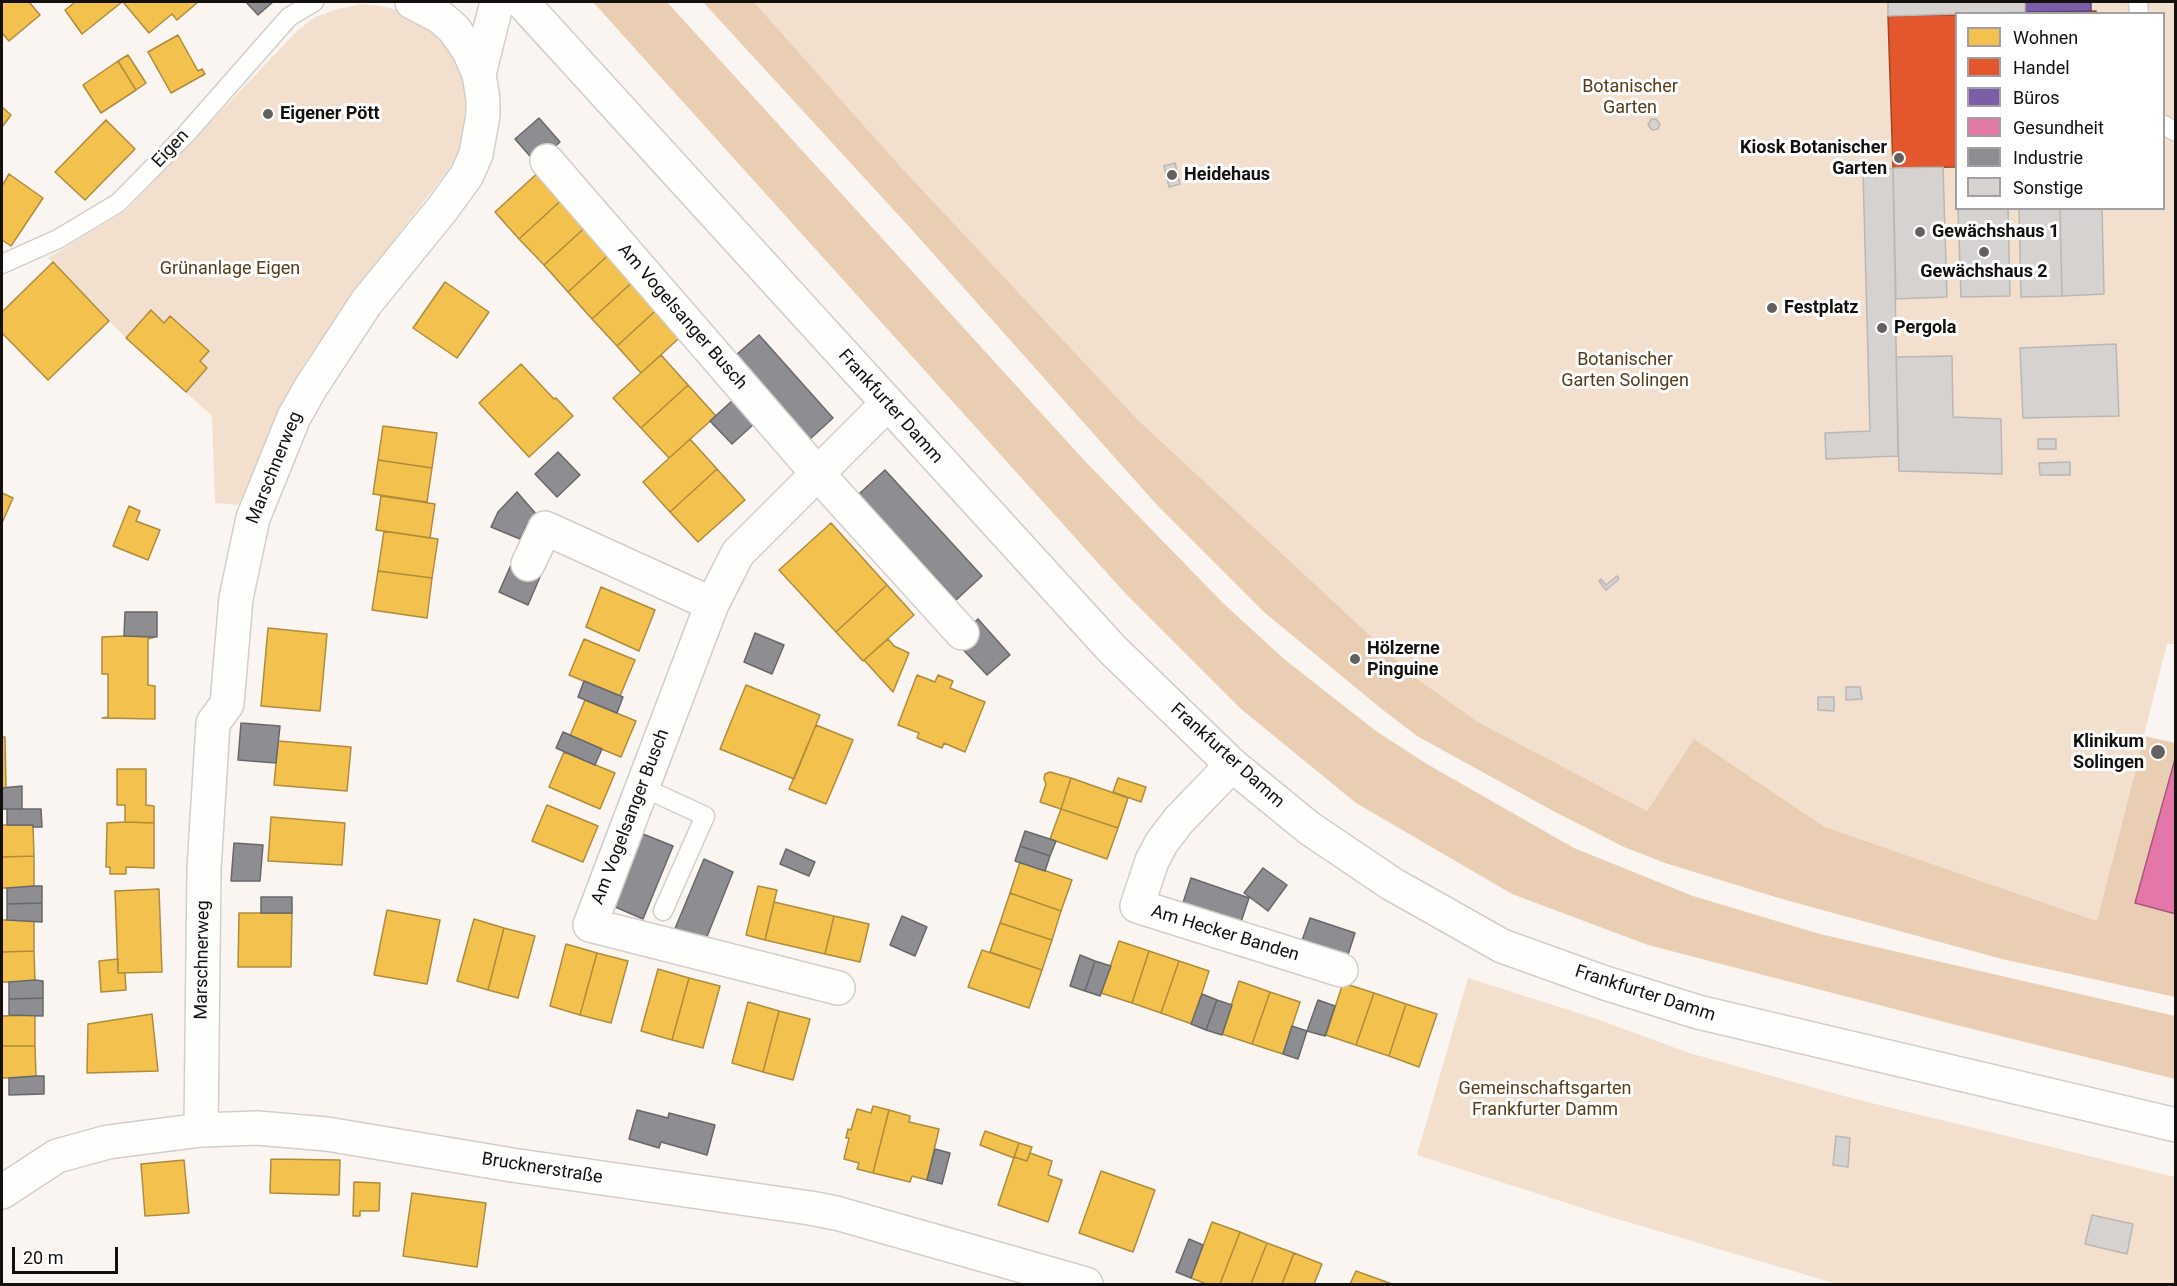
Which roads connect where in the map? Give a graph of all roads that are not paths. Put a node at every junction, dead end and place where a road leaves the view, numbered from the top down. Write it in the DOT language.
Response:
graph roads {
  1 [pos="314,2"];
  2 [pos="412,2"];
  3 [pos="497,2"];
  4 [pos="522,2"];
  5 [pos="479,74"];
  6 [pos="547,161"];
  7 [pos="2,264"];
  8 [pos="886,404"];
  9 [pos="817,473"];
  10 [pos="528,564"];
  11 [pos="712,604"];
  12 [pos="962,633"];
  13 [pos="1232,765"];
  14 [pos="642,787"];
  15 [pos="663,911"];
  16 [pos="1341,970"];
  17 [pos="838,988"];
  18 [pos="2175,1125"];
  19 [pos="201,1130"];
  20 [pos="2,1192"];
  21 [pos="1086,1284"];
  1 -- 7 [label="lane, Eigen"];
  2 -- 5 [label="street"];
  3 -- 5 [label="street, Marschnerweg"];
  4 -- 8 [label="street, Frankfurter Damm"];
  5 -- 19 [label="street, Marschnerweg"];
  6 -- 9 [label="street, Am Vogelsanger Busch"];
  8 -- 9 [label="street, Am Vogelsanger Busch"];
  8 -- 13 [label="street, Frankfurter Damm"];
  9 -- 11 [label="street, Am Vogelsanger Busch"];
  9 -- 12 [label="street, Am Vogelsanger Busch"];
  10 -- 11 [label="street"];
  11 -- 14 [label="street, Am Vogelsanger Busch"];
  13 -- 16 [label="street, Am Hecker Banden"];
  13 -- 18 [label="street, Frankfurter Damm"];
  14 -- 15 [label="lane"];
  14 -- 17 [label="street, Am Vogelsanger Busch"];
  19 -- 20 [label="street, Brucknerstraße"];
  19 -- 21 [label="street, Brucknerstraße"];
}
